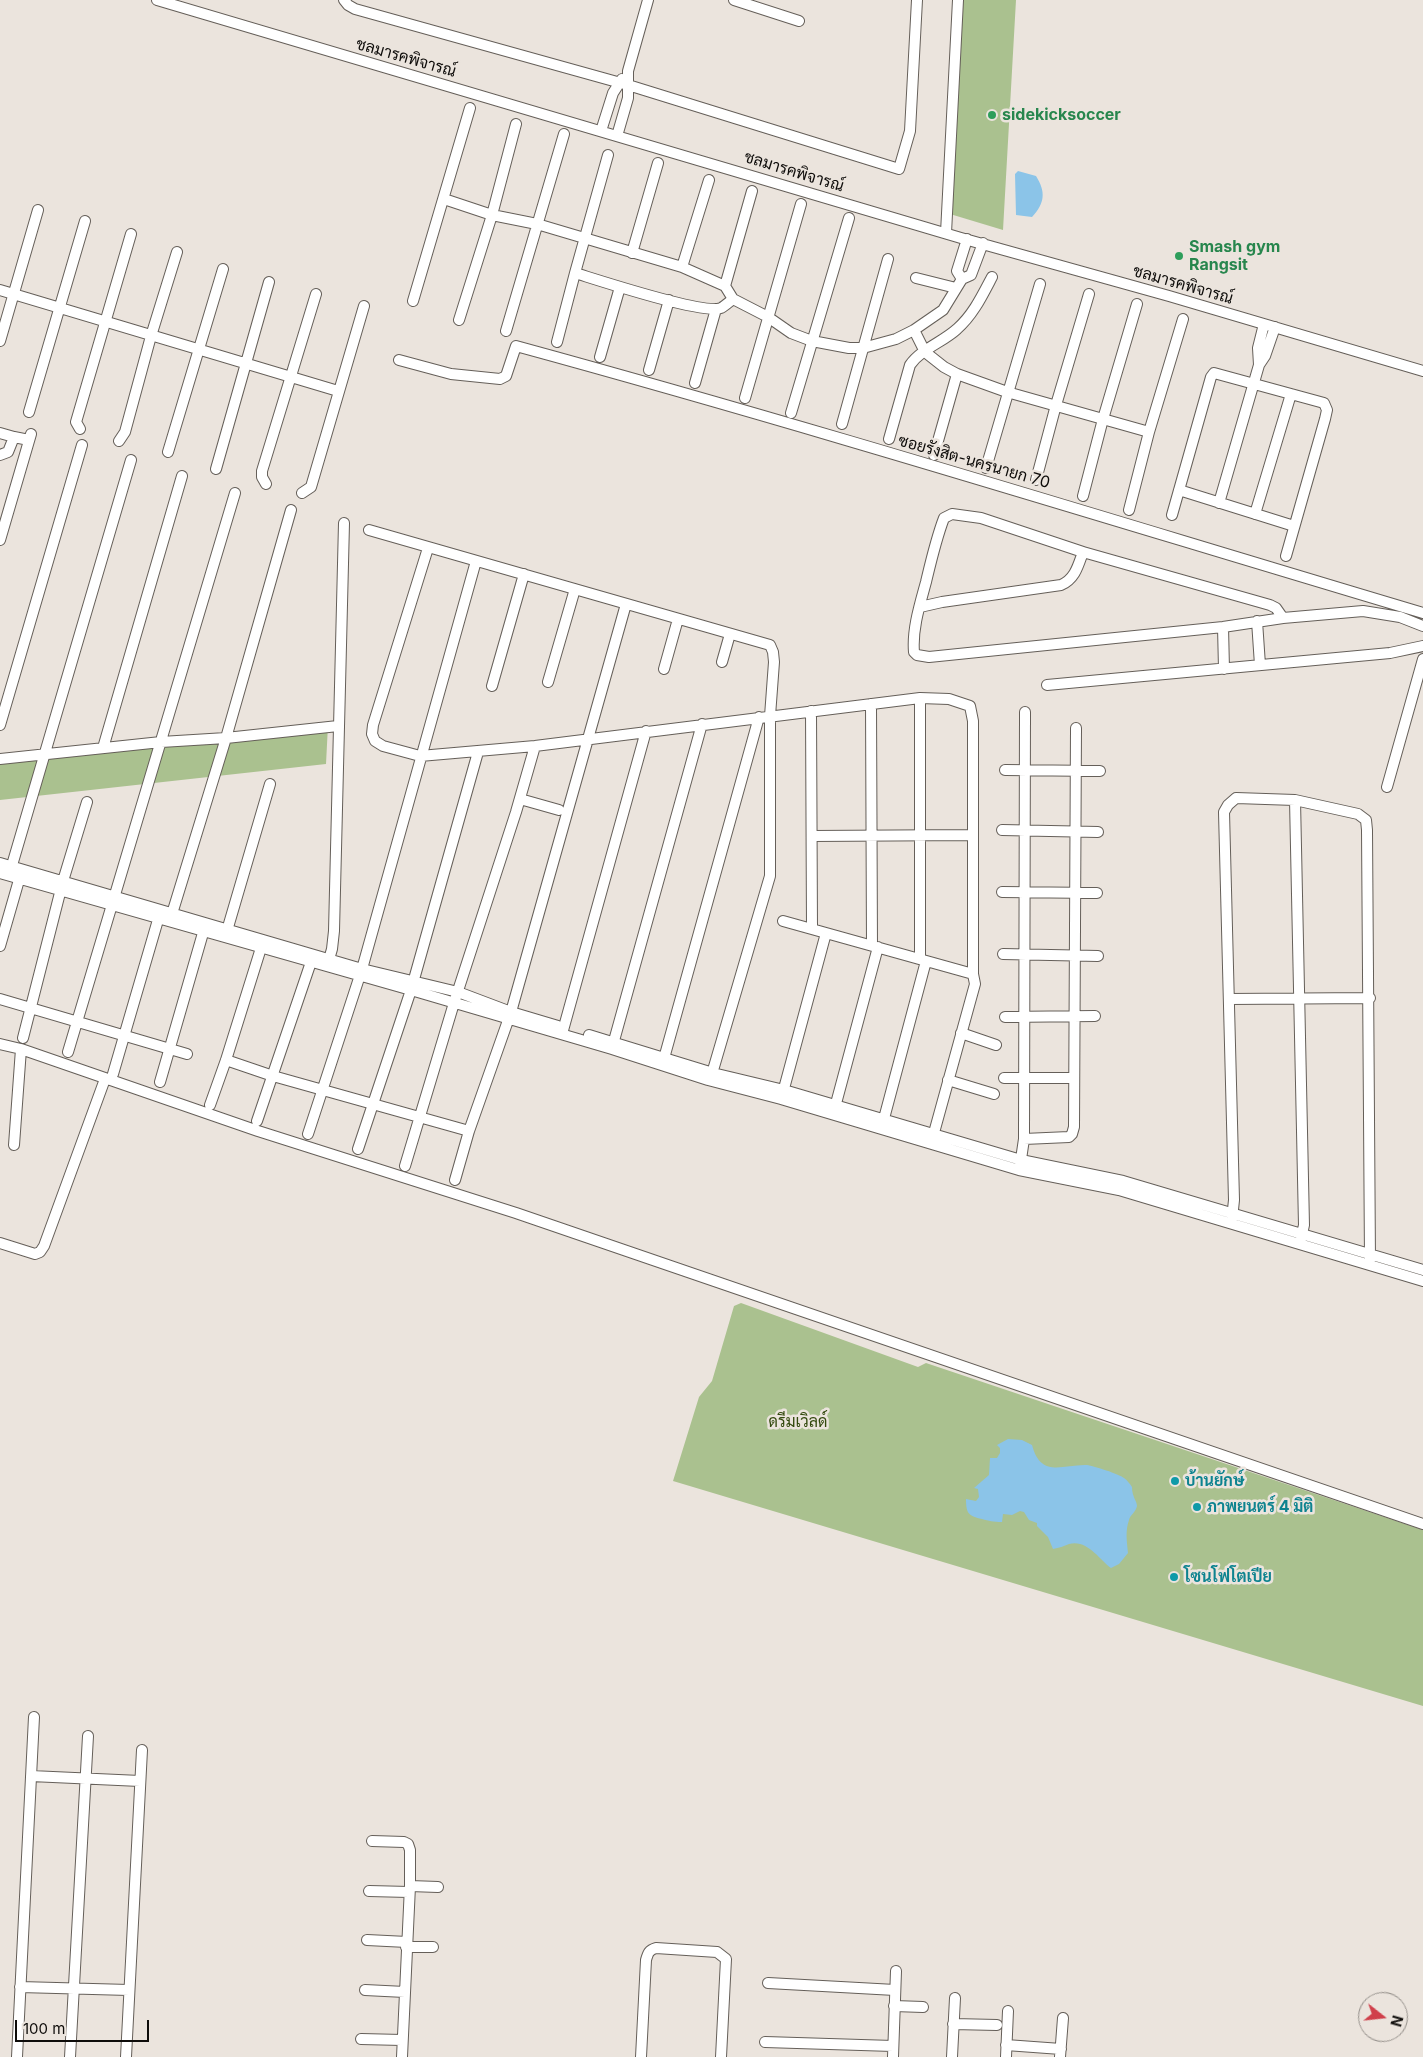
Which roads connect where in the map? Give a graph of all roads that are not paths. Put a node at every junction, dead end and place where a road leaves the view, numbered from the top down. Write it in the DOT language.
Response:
graph roads {
  1 [pos="157,0"];
  2 [pos="344,0"];
  3 [pos="648,0"];
  4 [pos="734,0"];
  5 [pos="917,0"];
  6 [pos="958,0"];
  7 [pos="798,21"];
  8 [pos="624,84"];
  9 [pos="470,108"];
  10 [pos="516,124"];
  11 [pos="601,131"];
  12 [pos="564,134"];
  13 [pos="617,136"];
  14 [pos="608,154"];
  15 [pos="658,163"];
  16 [pos="709,180"];
  17 [pos="752,191"];
  18 [pos="444,199"];
  19 [pos="801,204"];
  20 [pos="38,210"];
  21 [pos="492,214"];
  22 [pos="848,218"];
  23 [pos="85,221"];
  24 [pos="537,224"];
  25 [pos="946,233"];
  26 [pos="131,234"];
  27 [pos="584,238"];
  28 [pos="967,239"];
  29 [pos="983,244"];
  30 [pos="177,252"];
  31 [pos="632,253"];
  32 [pos="888,259"];
  33 [pos="682,267"];
  34 [pos="223,269"];
  35 [pos="575,273"];
  36 [pos="992,277"];
  37 [pos="916,278"];
  38 [pos="962,279"];
  39 [pos="269,282"];
  40 [pos="1040,284"];
  41 [pos="725,286"];
  42 [pos="620,287"];
  43 [pos="956,288"];
  44 [pos="0,290"];
  45 [pos="14,294"];
  46 [pos="316,294"];
  47 [pos="1088,294"];
  48 [pos="733,299"];
  49 [pos="669,300"];
  50 [pos="413,301"];
  51 [pos="1137,304"];
  52 [pos="364,306"];
  53 [pos="60,308"];
  54 [pos="716,309"];
  55 [pos="768,317"];
  56 [pos="1183,319"];
  57 [pos="459,320"];
  58 [pos="105,322"];
  59 [pos="1264,324"];
  60 [pos="1275,327"];
  61 [pos="914,330"];
  62 [pos="506,331"];
  63 [pos="152,336"];
  64 [pos="0,341"];
  65 [pos="812,341"];
  66 [pos="557,342"];
  67 [pos="863,348"];
  68 [pos="200,350"];
  69 [pos="925,352"];
  70 [pos="600,356"];
  71 [pos="399,360"];
  72 [pos="247,364"];
  73 [pos="1259,365"];
  74 [pos="649,370"];
  75 [pos="1423,371"];
  76 [pos="957,374"];
  77 [pos="291,378"];
  78 [pos="695,383"];
  79 [pos="1254,384"];
  80 [pos="338,392"];
  81 [pos="1008,392"];
  82 [pos="1291,394"];
  83 [pos="745,398"];
  84 [pos="1056,405"];
  85 [pos="29,412"];
  86 [pos="791,413"];
  87 [pos="1103,418"];
  88 [pos="842,424"];
  89 [pos="80,430"];
  90 [pos="1149,432"];
  91 [pos="0,433"];
  92 [pos="14,438"];
  93 [pos="889,439"];
  94 [pos="119,441"];
  95 [pos="82,445"];
  96 [pos="168,452"];
  97 [pos="0,455"];
  98 [pos="934,455"];
  99 [pos="131,460"];
  100 [pos="986,468"];
  101 [pos="216,469"];
  102 [pos="182,476"];
  103 [pos="1036,480"];
  104 [pos="266,484"];
  105 [pos="1180,490"];
  106 [pos="235,493"];
  107 [pos="302,493"];
  108 [pos="1083,496"];
  109 [pos="1219,503"];
  110 [pos="291,510"];
  111 [pos="1129,510"];
  112 [pos="1255,514"];
  113 [pos="1172,515"];
  114 [pos="344,523"];
  115 [pos="1294,526"];
  116 [pos="369,530"];
  117 [pos="0,540"];
  118 [pos="428,548"];
  119 [pos="1083,552"];
  120 [pos="1286,556"];
  121 [pos="476,561"];
  122 [pos="524,574"];
  123 [pos="574,589"];
  124 [pos="626,604"];
  125 [pos="920,607"];
  126 [pos="1423,613"];
  127 [pos="1283,618"];
  128 [pos="678,619"];
  129 [pos="1258,621"];
  130 [pos="1423,626"];
  131 [pos="1223,627"];
  132 [pos="730,634"];
  133 [pos="1423,646"];
  134 [pos="1423,659"];
  135 [pos="722,662"];
  136 [pos="1260,665"];
  137 [pos="664,669"];
  138 [pos="1224,669"];
  139 [pos="548,682"];
  140 [pos="1047,685"];
  141 [pos="492,686"];
  142 [pos="920,698"];
  143 [pos="871,704"];
  144 [pos="811,711"];
  145 [pos="1025,712"];
  146 [pos="765,716"];
  147 [pos="702,724"];
  148 [pos="0,725"];
  149 [pos="338,726"];
  150 [pos="1076,728"];
  151 [pos="646,731"];
  152 [pos="226,738"];
  153 [pos="589,738"];
  154 [pos="162,742"];
  155 [pos="535,746"];
  156 [pos="102,748"];
  157 [pos="478,752"];
  158 [pos="45,755"];
  159 [pos="420,756"];
  160 [pos="0,759"];
  161 [pos="1005,770"];
  162 [pos="1025,770"];
  163 [pos="1076,771"];
  164 [pos="1100,771"];
  165 [pos="270,784"];
  166 [pos="1387,788"];
  167 [pos="520,799"];
  168 [pos="1295,800"];
  169 [pos="87,802"];
  170 [pos="559,810"];
  171 [pos="1002,830"];
  172 [pos="1024,832"];
  173 [pos="1075,832"];
  174 [pos="1098,832"];
  175 [pos="972,835"];
  176 [pos="812,836"];
  177 [pos="871,836"];
  178 [pos="920,836"];
  179 [pos="0,863"];
  180 [pos="12,873"];
  181 [pos="62,885"];
  182 [pos="1002,892"];
  183 [pos="1024,893"];
  184 [pos="1075,893"];
  185 [pos="1097,893"];
  186 [pos="113,900"];
  187 [pos="160,914"];
  188 [pos="172,917"];
  189 [pos="783,921"];
  190 [pos="205,927"];
  191 [pos="812,928"];
  192 [pos="226,933"];
  193 [pos="826,933"];
  194 [pos="0,946"];
  195 [pos="875,946"];
  196 [pos="261,948"];
  197 [pos="1003,954"];
  198 [pos="1023,955"];
  199 [pos="1075,955"];
  200 [pos="1098,956"];
  201 [pos="923,960"];
  202 [pos="311,962"];
  203 [pos="328,962"];
  204 [pos="361,972"];
  205 [pos="973,974"];
  206 [pos="412,986"];
  207 [pos="458,992"];
  208 [pos="1298,998"];
  209 [pos="1370,998"];
  210 [pos="0,999"];
  211 [pos="1229,999"];
  212 [pos="454,1003"];
  213 [pos="32,1008"];
  214 [pos="510,1015"];
  215 [pos="1005,1016"];
  216 [pos="1024,1016"];
  217 [pos="1075,1016"];
  218 [pos="1095,1016"];
  219 [pos="78,1021"];
  220 [pos="563,1031"];
  221 [pos="961,1033"];
  222 [pos="124,1036"];
  223 [pos="0,1044"];
  224 [pos="22,1044"];
  225 [pos="996,1045"];
  226 [pos="613,1046"];
  227 [pos="170,1049"];
  228 [pos="68,1052"];
  229 [pos="187,1054"];
  230 [pos="226,1060"];
  231 [pos="664,1062"];
  232 [pos="272,1076"];
  233 [pos="109,1077"];
  234 [pos="1004,1078"];
  235 [pos="1074,1078"];
  236 [pos="1024,1079"];
  237 [pos="948,1080"];
  238 [pos="709,1081"];
  239 [pos="160,1082"];
  240 [pos="323,1090"];
  241 [pos="994,1094"];
  242 [pos="783,1095"];
  243 [pos="373,1104"];
  244 [pos="210,1105"];
  245 [pos="834,1110"];
  246 [pos="421,1117"];
  247 [pos="257,1121"];
  248 [pos="883,1124"];
  249 [pos="469,1131"];
  250 [pos="308,1134"];
  251 [pos="932,1139"];
  252 [pos="1024,1139"];
  253 [pos="14,1145"];
  254 [pos="358,1149"];
  255 [pos="1020,1165"];
  256 [pos="406,1166"];
  257 [pos="455,1180"];
  258 [pos="1231,1220"];
  259 [pos="1301,1240"];
  260 [pos="0,1243"];
  261 [pos="1371,1255"];
  262 [pos="1369,1266"];
  263 [pos="1423,1270"];
  264 [pos="1423,1281"];
  265 [pos="1423,1524"];
  266 [pos="34,1717"];
  267 [pos="88,1736"];
  268 [pos="142,1750"];
  269 [pos="31,1776"];
  270 [pos="85,1779"];
  271 [pos="140,1781"];
  272 [pos="372,1841"];
  273 [pos="438,1887"];
  274 [pos="409,1889"];
  275 [pos="369,1891"];
  276 [pos="368,1940"];
  277 [pos="406,1945"];
  278 [pos="433,1947"];
  279 [pos="896,1971"];
  280 [pos="768,1983"];
  281 [pos="20,1987"];
  282 [pos="74,1988"];
  283 [pos="129,1990"];
  284 [pos="365,1990"];
  285 [pos="894,1990"];
  286 [pos="404,1992"];
  287 [pos="955,1998"];
  288 [pos="894,2006"];
  289 [pos="923,2007"];
  290 [pos="1008,2012"];
  291 [pos="1062,2018"];
  292 [pos="954,2024"];
  293 [pos="997,2025"];
  294 [pos="361,2039"];
  295 [pos="402,2040"];
  296 [pos="765,2042"];
  297 [pos="1006,2046"];
  298 [pos="893,2052"];
  299 [pos="1061,2053"];
  300 [pos="17,2057"];
  301 [pos="70,2057"];
  302 [pos="126,2057"];
  303 [pos="402,2057"];
  304 [pos="641,2057"];
  305 [pos="720,2057"];
  306 [pos="952,2057"];
  307 [pos="1006,2057"];
  1 -- 11 [label="street, ชลมารคพิจารณ์"];
  2 -- 8 [label="street"];
  3 -- 8 [label="street"];
  4 -- 7 [label="street"];
  5 -- 8 [label="street"];
  6 -- 25 [label="street"];
  8 -- 11 [label="street"];
  8 -- 13 [label="street"];
  9 -- 18 [label="street"];
  10 -- 21 [label="street"];
  11 -- 13 [label="street, ชลมารคพิจารณ์"];
  12 -- 24 [label="street"];
  13 -- 25 [label="street, ชลมารคพิจารณ์"];
  14 -- 27 [label="street"];
  15 -- 31 [label="street"];
  16 -- 33 [label="street"];
  17 -- 41 [label="street"];
  18 -- 21 [label="street"];
  18 -- 50 [label="street"];
  19 -- 55 [label="street"];
  20 -- 45 [label="street"];
  21 -- 24 [label="street"];
  21 -- 57 [label="street"];
  22 -- 65 [label="street"];
  23 -- 53 [label="street"];
  24 -- 27 [label="street"];
  24 -- 62 [label="street"];
  25 -- 28 [label="street, ชลมารคพิจารณ์"];
  26 -- 58 [label="street"];
  27 -- 31 [label="street"];
  27 -- 35 [label="street"];
  28 -- 29 [label="street, ชลมารคพิจารณ์"];
  28 -- 38 [label="street"];
  29 -- 38 [label="street"];
  29 -- 59 [label="street, ชลมารคพิจารณ์"];
  30 -- 63 [label="street"];
  31 -- 33 [label="street"];
  32 -- 67 [label="street"];
  33 -- 41 [label="street"];
  34 -- 68 [label="street"];
  35 -- 42 [label="street"];
  35 -- 66 [label="street"];
  36 -- 69 [label="street"];
  37 -- 43 [label="street"];
  38 -- 43 [label="street"];
  39 -- 72 [label="street"];
  40 -- 81 [label="street"];
  41 -- 48 [label="street"];
  42 -- 49 [label="street"];
  42 -- 70 [label="street"];
  43 -- 61 [label="street"];
  44 -- 45 [label="street"];
  45 -- 53 [label="street"];
  45 -- 64 [label="street"];
  46 -- 77 [label="street"];
  47 -- 84 [label="street"];
  48 -- 54 [label="street"];
  48 -- 55 [label="street"];
  49 -- 54 [label="street"];
  49 -- 74 [label="street"];
  51 -- 87 [label="street"];
  52 -- 80 [label="street"];
  53 -- 58 [label="street"];
  53 -- 85 [label="street"];
  54 -- 78 [label="street"];
  55 -- 65 [label="street"];
  55 -- 83 [label="street"];
  56 -- 90 [label="street"];
  58 -- 63 [label="street"];
  58 -- 89 [label="street"];
  59 -- 60 [label="street, ชลมารคพิจารณ์"];
  59 -- 73 [label="street"];
  60 -- 73 [label="street"];
  60 -- 75 [label="street, ชลมารคพิจารณ์"];
  61 -- 67 [label="street"];
  61 -- 69 [label="street"];
  63 -- 68 [label="street"];
  63 -- 94 [label="street"];
  65 -- 67 [label="street"];
  65 -- 86 [label="street"];
  67 -- 88 [label="street"];
  68 -- 72 [label="street"];
  68 -- 96 [label="street"];
  69 -- 76 [label="street"];
  69 -- 93 [label="street"];
  71 -- 126 [label="street, ซอยรังสิต-นครนายก 70"];
  72 -- 77 [label="street"];
  72 -- 101 [label="street"];
  73 -- 79 [label="street"];
  76 -- 81 [label="street"];
  76 -- 98 [label="street"];
  77 -- 80 [label="street"];
  77 -- 104 [label="street"];
  79 -- 82 [label="street"];
  79 -- 105 [label="street"];
  79 -- 109 [label="street"];
  80 -- 107 [label="street"];
  81 -- 84 [label="street"];
  81 -- 100 [label="street"];
  82 -- 112 [label="street"];
  82 -- 115 [label="street"];
  84 -- 87 [label="street"];
  84 -- 103 [label="street"];
  87 -- 90 [label="street"];
  87 -- 108 [label="street"];
  90 -- 111 [label="street"];
  91 -- 92 [label="street"];
  92 -- 97 [label="street"];
  92 -- 117 [label="street"];
  95 -- 148 [label="street"];
  99 -- 158 [label="street"];
  102 -- 156 [label="street"];
  105 -- 109 [label="street"];
  105 -- 113 [label="street"];
  106 -- 154 [label="street"];
  109 -- 112 [label="street"];
  110 -- 152 [label="street"];
  112 -- 115 [label="street"];
  114 -- 149 [label="street"];
  115 -- 120 [label="street"];
  116 -- 118 [label="street"];
  118 -- 121 [label="street"];
  118 -- 159 [label="street"];
  119 -- 125 [label="street"];
  119 -- 125 [label="street"];
  119 -- 127 [label="street"];
  121 -- 122 [label="street"];
  121 -- 159 [label="street"];
  122 -- 123 [label="street"];
  122 -- 141 [label="street"];
  123 -- 124 [label="street"];
  123 -- 139 [label="street"];
  124 -- 128 [label="street"];
  124 -- 153 [label="street"];
  125 -- 131 [label="street"];
  127 -- 129 [label="street"];
  127 -- 130 [label="street"];
  128 -- 132 [label="street"];
  128 -- 137 [label="street"];
  129 -- 131 [label="street"];
  129 -- 136 [label="street"];
  131 -- 138 [label="street"];
  132 -- 135 [label="street"];
  132 -- 146 [label="street"];
  133 -- 136 [label="street"];
  134 -- 166 [label="street"];
  136 -- 138 [label="street"];
  138 -- 140 [label="street"];
  142 -- 143 [label="street"];
  142 -- 175 [label="street"];
  142 -- 178 [label="street"];
  143 -- 144 [label="street"];
  143 -- 177 [label="street"];
  144 -- 146 [label="street"];
  144 -- 176 [label="street"];
  145 -- 162 [label="street"];
  146 -- 147 [label="street"];
  146 -- 231 [label="street"];
  146 -- 238 [label="street"];
  147 -- 151 [label="street"];
  147 -- 226 [label="street"];
  149 -- 152 [label="street"];
  149 -- 203 [label="street"];
  150 -- 163 [label="street"];
  151 -- 153 [label="street"];
  151 -- 220 [label="street"];
  152 -- 154 [label="street"];
  152 -- 188 [label="street"];
  153 -- 155 [label="street"];
  153 -- 214 [label="street"];
  154 -- 156 [label="street"];
  154 -- 186 [label="street"];
  155 -- 157 [label="street"];
  155 -- 167 [label="street"];
  156 -- 158 [label="street"];
  157 -- 159 [label="street"];
  157 -- 206 [label="street"];
  158 -- 160 [label="street"];
  158 -- 180 [label="street"];
  159 -- 204 [label="street"];
  161 -- 162 [label="street"];
  162 -- 163 [label="street"];
  162 -- 172 [label="street"];
  163 -- 164 [label="street"];
  163 -- 173 [label="street"];
  165 -- 192 [label="street"];
  167 -- 170 [label="street"];
  167 -- 207 [label="street"];
  168 -- 208 [label="street"];
  168 -- 209 [label="street"];
  168 -- 211 [label="street"];
  169 -- 181 [label="street"];
  171 -- 172 [label="street"];
  172 -- 173 [label="street"];
  172 -- 183 [label="street"];
  173 -- 174 [label="street"];
  173 -- 184 [label="street"];
  175 -- 178 [label="street"];
  175 -- 205 [label="street"];
  176 -- 177 [label="street"];
  176 -- 191 [label="street"];
  177 -- 178 [label="street"];
  177 -- 195 [label="street"];
  178 -- 201 [label="street"];
  179 -- 180 [label="street"];
  180 -- 181 [label="street"];
  180 -- 194 [label="street"];
  181 -- 186 [label="street"];
  181 -- 213 [label="street"];
  182 -- 183 [label="street"];
  183 -- 184 [label="street"];
  183 -- 198 [label="street"];
  184 -- 185 [label="street"];
  184 -- 199 [label="street"];
  186 -- 187 [label="street"];
  186 -- 219 [label="street"];
  187 -- 188 [label="street"];
  187 -- 222 [label="street"];
  188 -- 190 [label="street"];
  189 -- 191 [label="street"];
  190 -- 192 [label="street"];
  190 -- 227 [label="street"];
  191 -- 193 [label="street"];
  192 -- 196 [label="street"];
  192 -- 203 [label="street"];
  193 -- 195 [label="street"];
  193 -- 242 [label="street"];
  195 -- 201 [label="street"];
  195 -- 245 [label="street"];
  196 -- 202 [label="street"];
  196 -- 230 [label="street"];
  197 -- 198 [label="street"];
  198 -- 199 [label="street"];
  198 -- 216 [label="street"];
  199 -- 200 [label="street"];
  199 -- 217 [label="street"];
  201 -- 205 [label="street"];
  201 -- 248 [label="street"];
  202 -- 203 [label="street"];
  202 -- 232 [label="street"];
  203 -- 204 [label="street"];
  204 -- 206 [label="street"];
  204 -- 240 [label="street"];
  205 -- 221 [label="street"];
  206 -- 207 [label="street"];
  206 -- 212 [label="street"];
  206 -- 243 [label="street"];
  207 -- 212 [label="street"];
  207 -- 214 [label="street"];
  208 -- 209 [label="street"];
  208 -- 211 [label="street"];
  208 -- 259 [label="street"];
  209 -- 261 [label="street"];
  210 -- 213 [label="street"];
  211 -- 258 [label="street"];
  212 -- 214 [label="street"];
  212 -- 246 [label="street"];
  213 -- 219 [label="street"];
  213 -- 224 [label="street"];
  214 -- 220 [label="street"];
  214 -- 249 [label="street"];
  215 -- 216 [label="street"];
  216 -- 217 [label="street"];
  216 -- 236 [label="street"];
  217 -- 218 [label="street"];
  217 -- 235 [label="street"];
  219 -- 222 [label="street"];
  219 -- 228 [label="street"];
  220 -- 226 [label="street"];
  221 -- 225 [label="street"];
  221 -- 237 [label="street"];
  222 -- 227 [label="street"];
  222 -- 233 [label="street"];
  223 -- 224 [label="street"];
  224 -- 233 [label="street"];
  224 -- 253 [label="street"];
  226 -- 231 [label="street"];
  227 -- 229 [label="street"];
  227 -- 239 [label="street"];
  230 -- 232 [label="street"];
  230 -- 244 [label="street"];
  231 -- 238 [label="street"];
  232 -- 240 [label="street"];
  232 -- 247 [label="street"];
  233 -- 260 [label="street"];
  233 -- 265 [label="street"];
  234 -- 236 [label="street"];
  235 -- 236 [label="street"];
  235 -- 252 [label="street"];
  236 -- 252 [label="street"];
  237 -- 241 [label="street"];
  237 -- 251 [label="street"];
  238 -- 242 [label="street"];
  240 -- 243 [label="street"];
  240 -- 250 [label="street"];
  242 -- 245 [label="street"];
  243 -- 246 [label="street"];
  243 -- 254 [label="street"];
  245 -- 248 [label="street"];
  246 -- 249 [label="street"];
  246 -- 256 [label="street"];
  248 -- 251 [label="street"];
  249 -- 257 [label="street"];
  251 -- 255 [label="street"];
  252 -- 255 [label="street"];
  255 -- 258 [label="street"];
  258 -- 259 [label="street"];
  259 -- 261 [label="street"];
  259 -- 262 [label="street"];
  261 -- 262 [label="street"];
  261 -- 263 [label="street"];
  262 -- 264 [label="street"];
  266 -- 269 [label="street"];
  267 -- 270 [label="street"];
  268 -- 271 [label="street"];
  269 -- 270 [label="street"];
  269 -- 281 [label="street"];
  270 -- 271 [label="street"];
  270 -- 282 [label="street"];
  271 -- 283 [label="street"];
  272 -- 274 [label="street"];
  273 -- 274 [label="street"];
  274 -- 275 [label="street"];
  274 -- 277 [label="street"];
  276 -- 277 [label="street"];
  277 -- 278 [label="street"];
  277 -- 286 [label="street"];
  279 -- 285 [label="street"];
  280 -- 285 [label="street"];
  281 -- 282 [label="street"];
  281 -- 300 [label="street"];
  282 -- 283 [label="street"];
  282 -- 301 [label="street"];
  283 -- 302 [label="street"];
  284 -- 286 [label="street"];
  285 -- 288 [label="street"];
  286 -- 295 [label="street"];
  287 -- 292 [label="street"];
  288 -- 289 [label="street"];
  288 -- 298 [label="street"];
  290 -- 297 [label="street"];
  291 -- 299 [label="street"];
  292 -- 293 [label="street"];
  292 -- 306 [label="street"];
  294 -- 295 [label="street"];
  295 -- 303 [label="street"];
  296 -- 298 [label="street"];
  297 -- 299 [label="street"];
  297 -- 307 [label="street"];
  304 -- 305 [label="street"];
}
